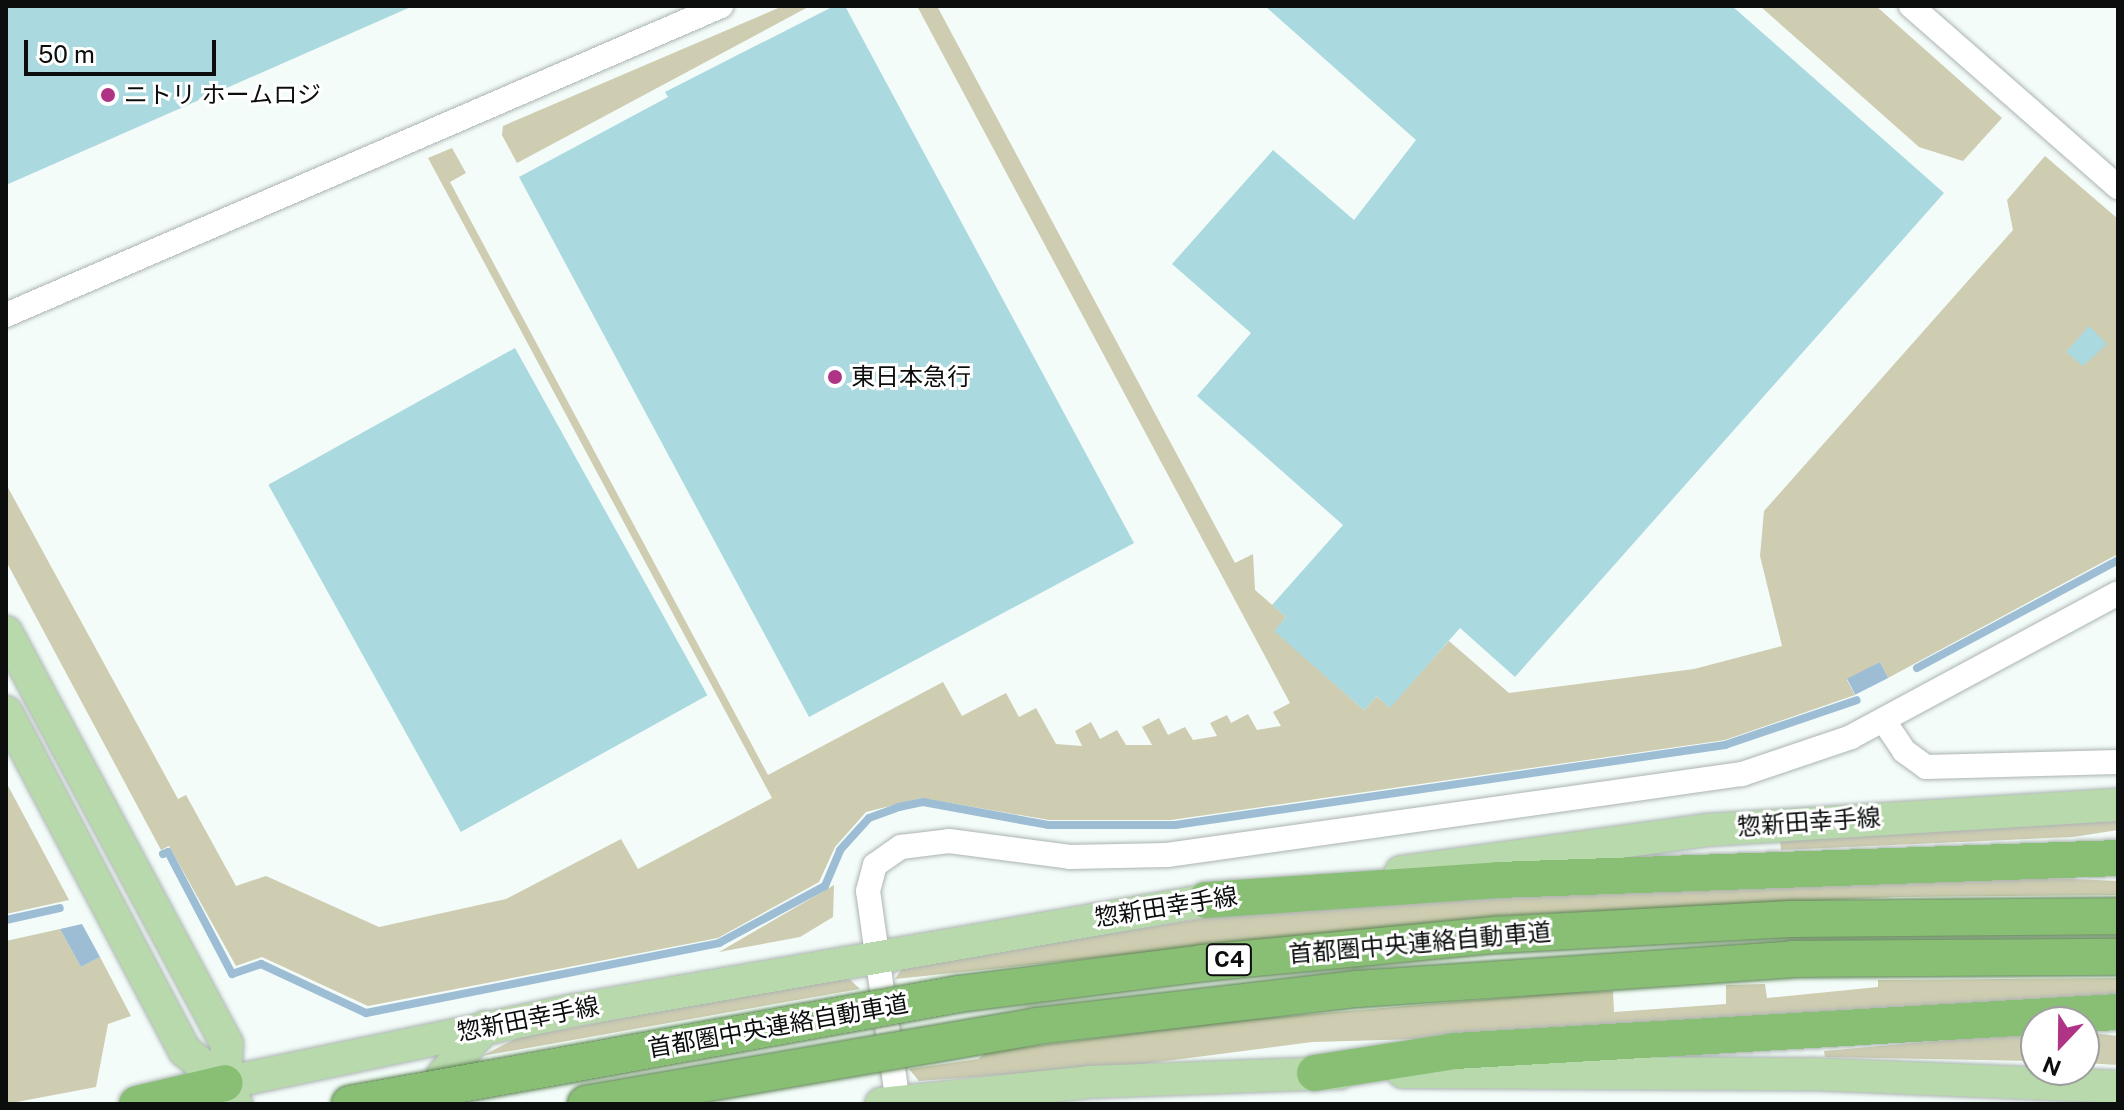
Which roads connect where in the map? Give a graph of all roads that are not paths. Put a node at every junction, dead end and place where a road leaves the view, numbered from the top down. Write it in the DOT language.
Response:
graph roads {
  1 [pos="721,6"];
  2 [pos="1911,6"];
  3 [pos="2118,187"];
  4 [pos="6,315"];
  5 [pos="2118,593"];
  6 [pos="6,632"];
  7 [pos="6,712"];
  8 [pos="1884,721"];
  9 [pos="2118,762"];
  10 [pos="2118,805"];
  11 [pos="2118,858"];
  12 [pos="1206,900"];
  13 [pos="2118,916"];
  14 [pos="875,954"];
  15 [pos="2118,957"];
  16 [pos="2118,1012"];
  17 [pos="485,1027"];
  18 [pos="1315,1073"];
  19 [pos="2118,1087"];
  20 [pos="231,1094"];
  21 [pos="892,1103"];
  22 [pos="137,1104"];
  23 [pos="350,1104"];
  24 [pos="440,1104"];
  25 [pos="586,1104"];
  1 -- 4 [label="street"];
  2 -- 3 [label="street"];
  5 -- 8 [label="street"];
  6 -- 20 [label="main road"];
  7 -- 20 [label="main road"];
  8 -- 9 [label="street"];
  8 -- 14 [label="street"];
  10 -- 12 [label="main road, 惣新田幸手線"];
  11 -- 12 [label="highway"];
  12 -- 14 [label="main road, 惣新田幸手線"];
  13 -- 23 [label="highway, 首都圏中央連絡自動車道 / C4, bridge"];
  14 -- 17 [label="main road, 惣新田幸手線"];
  14 -- 21 [label="street"];
  15 -- 25 [label="highway, 首都圏中央連絡自動車道 / C4, bridge"];
  16 -- 18 [label="highway"];
  17 -- 20 [label="main road, 惣新田幸手線"];
  17 -- 24 [label="main road"];
  18 -- 19 [label="main road"];
  18 -- 21 [label="main road"];
  20 -- 22 [label="highway"];
}
